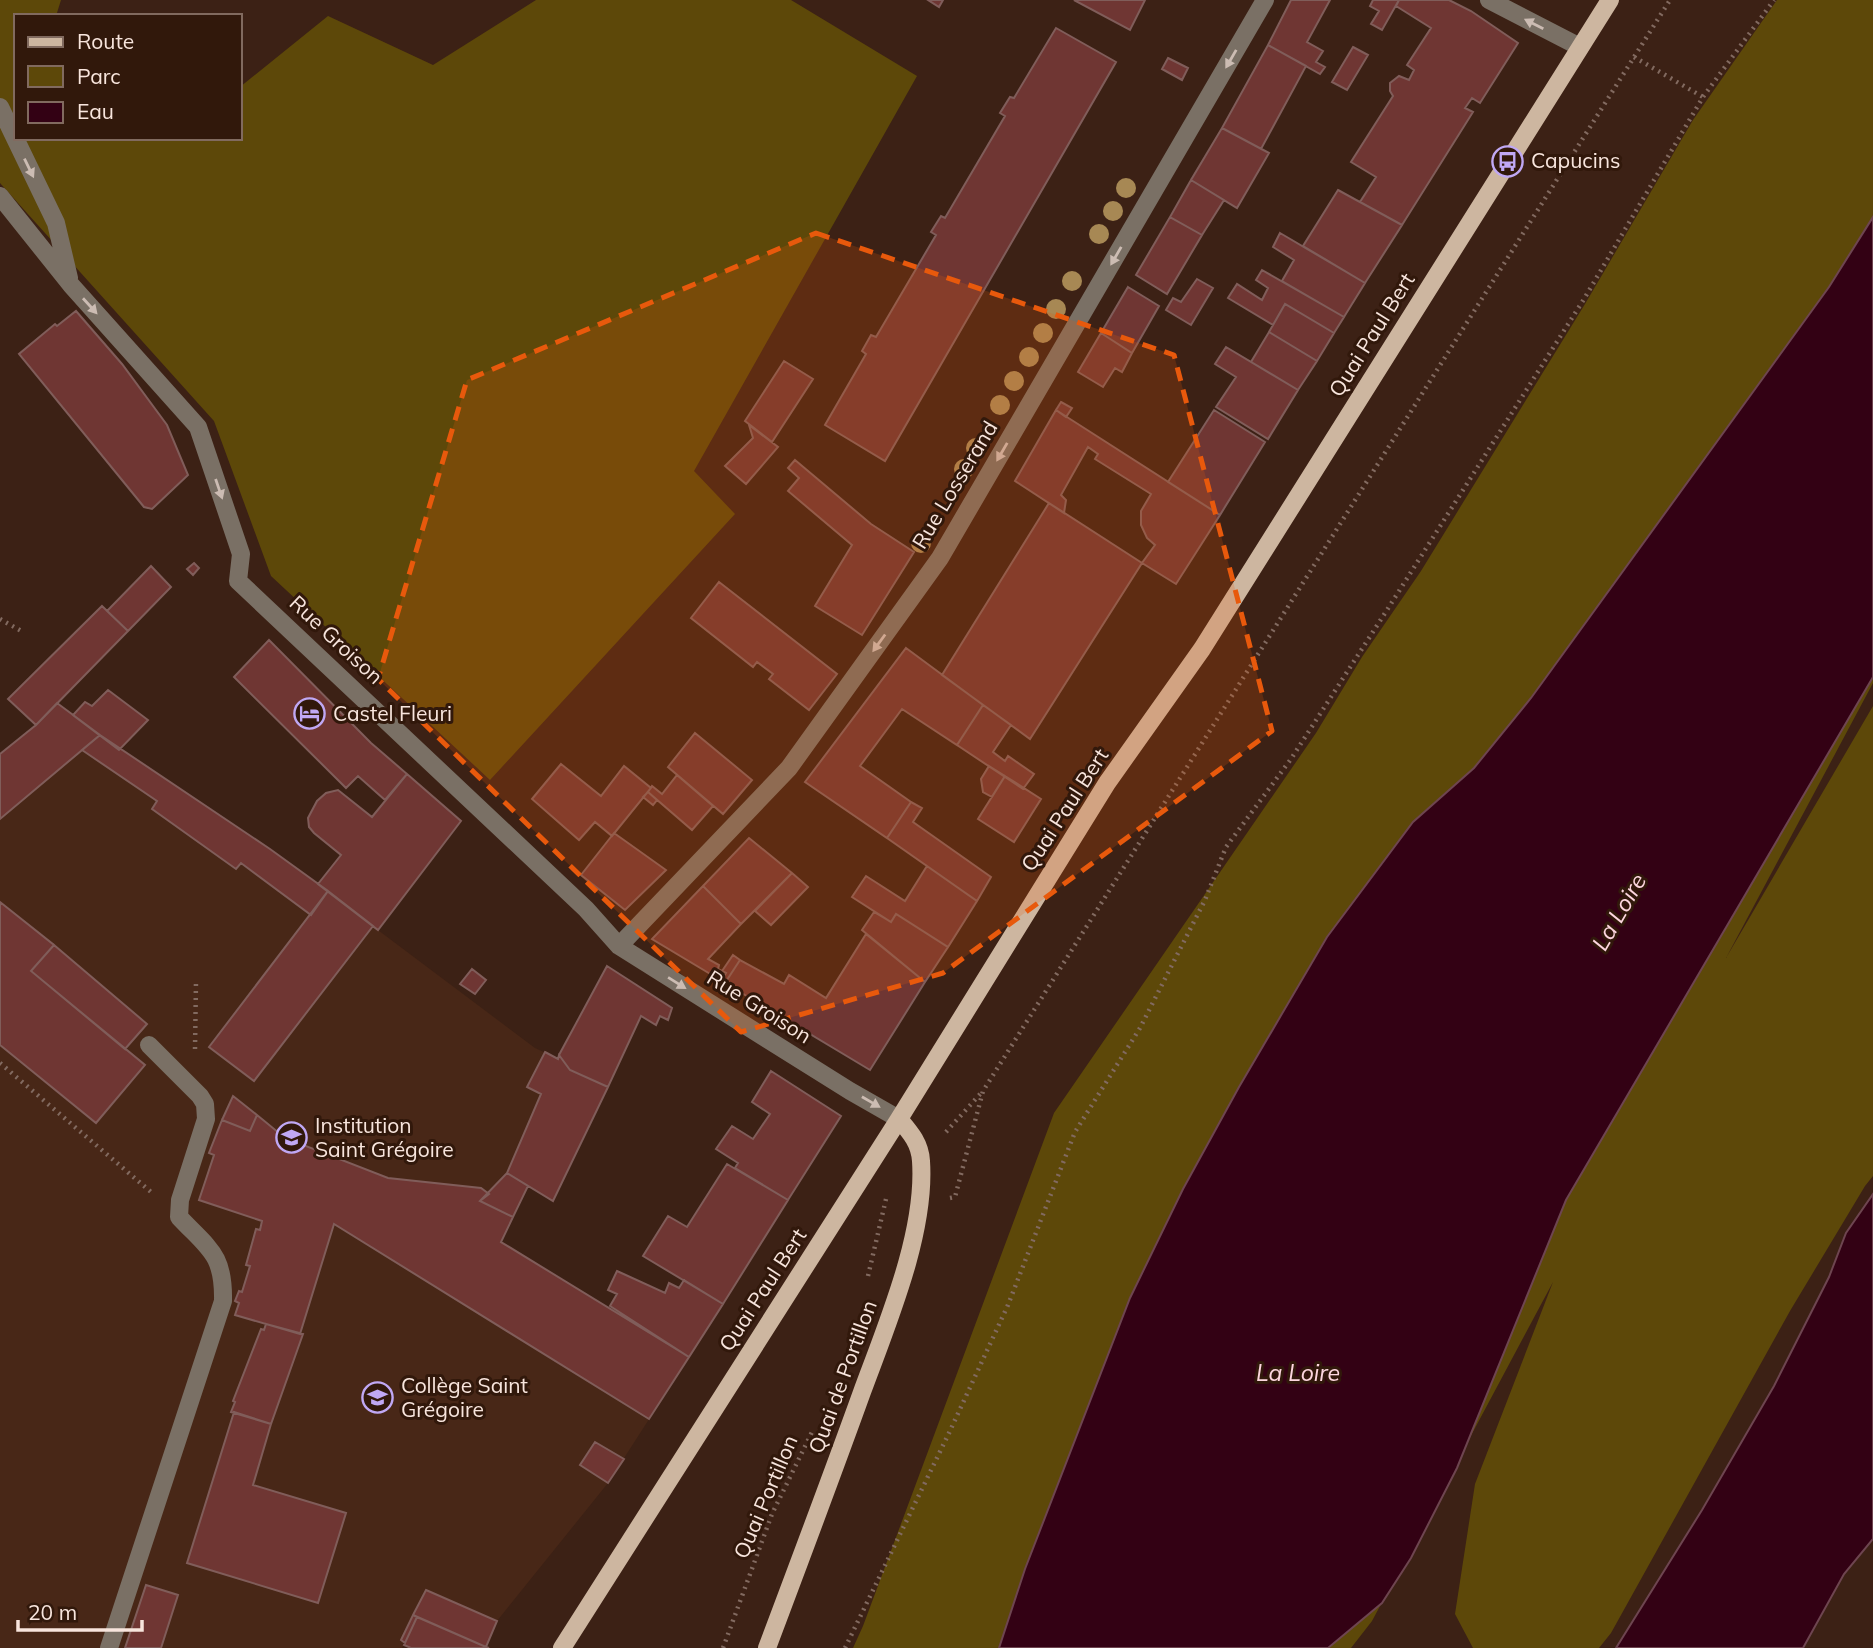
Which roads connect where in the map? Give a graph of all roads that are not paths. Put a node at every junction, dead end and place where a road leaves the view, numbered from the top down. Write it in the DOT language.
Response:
graph roads {
  1 [pos="1265,0"];
  2 [pos="1489,0"];
  3 [pos="1610,0"];
  4 [pos="1580,47"];
  5 [pos="0,107"];
  6 [pos="14,136"];
  7 [pos="16,140"];
  8 [pos="0,196"];
  9 [pos="71,285"];
  10 [pos="619,946"];
  11 [pos="149,1045"];
  12 [pos="900,1119"];
  13 [pos="109,1648"];
  14 [pos="562,1648"];
  15 [pos="767,1648"];
  1 -- 10 [label="street, Rue Losserand, one-way"];
  4 -- 2 [label="street, one-way"];
  3 -- 4 [label="main road, Quai Paul Bert"];
  4 -- 12 [label="main road, Quai Paul Bert"];
  5 -- 6 [label="street, one-way"];
  7 -- 9 [label="street, one-way"];
  8 -- 9 [label="street, Rue Groison"];
  9 -- 10 [label="street, Rue Groison, one-way"];
  10 -- 12 [label="street, Rue Groison, one-way"];
  11 -- 13 [label="street"];
  12 -- 14 [label="main road, Quai Paul Bert"];
  12 -- 15 [label="main road, Quai de Portillon"];
}
